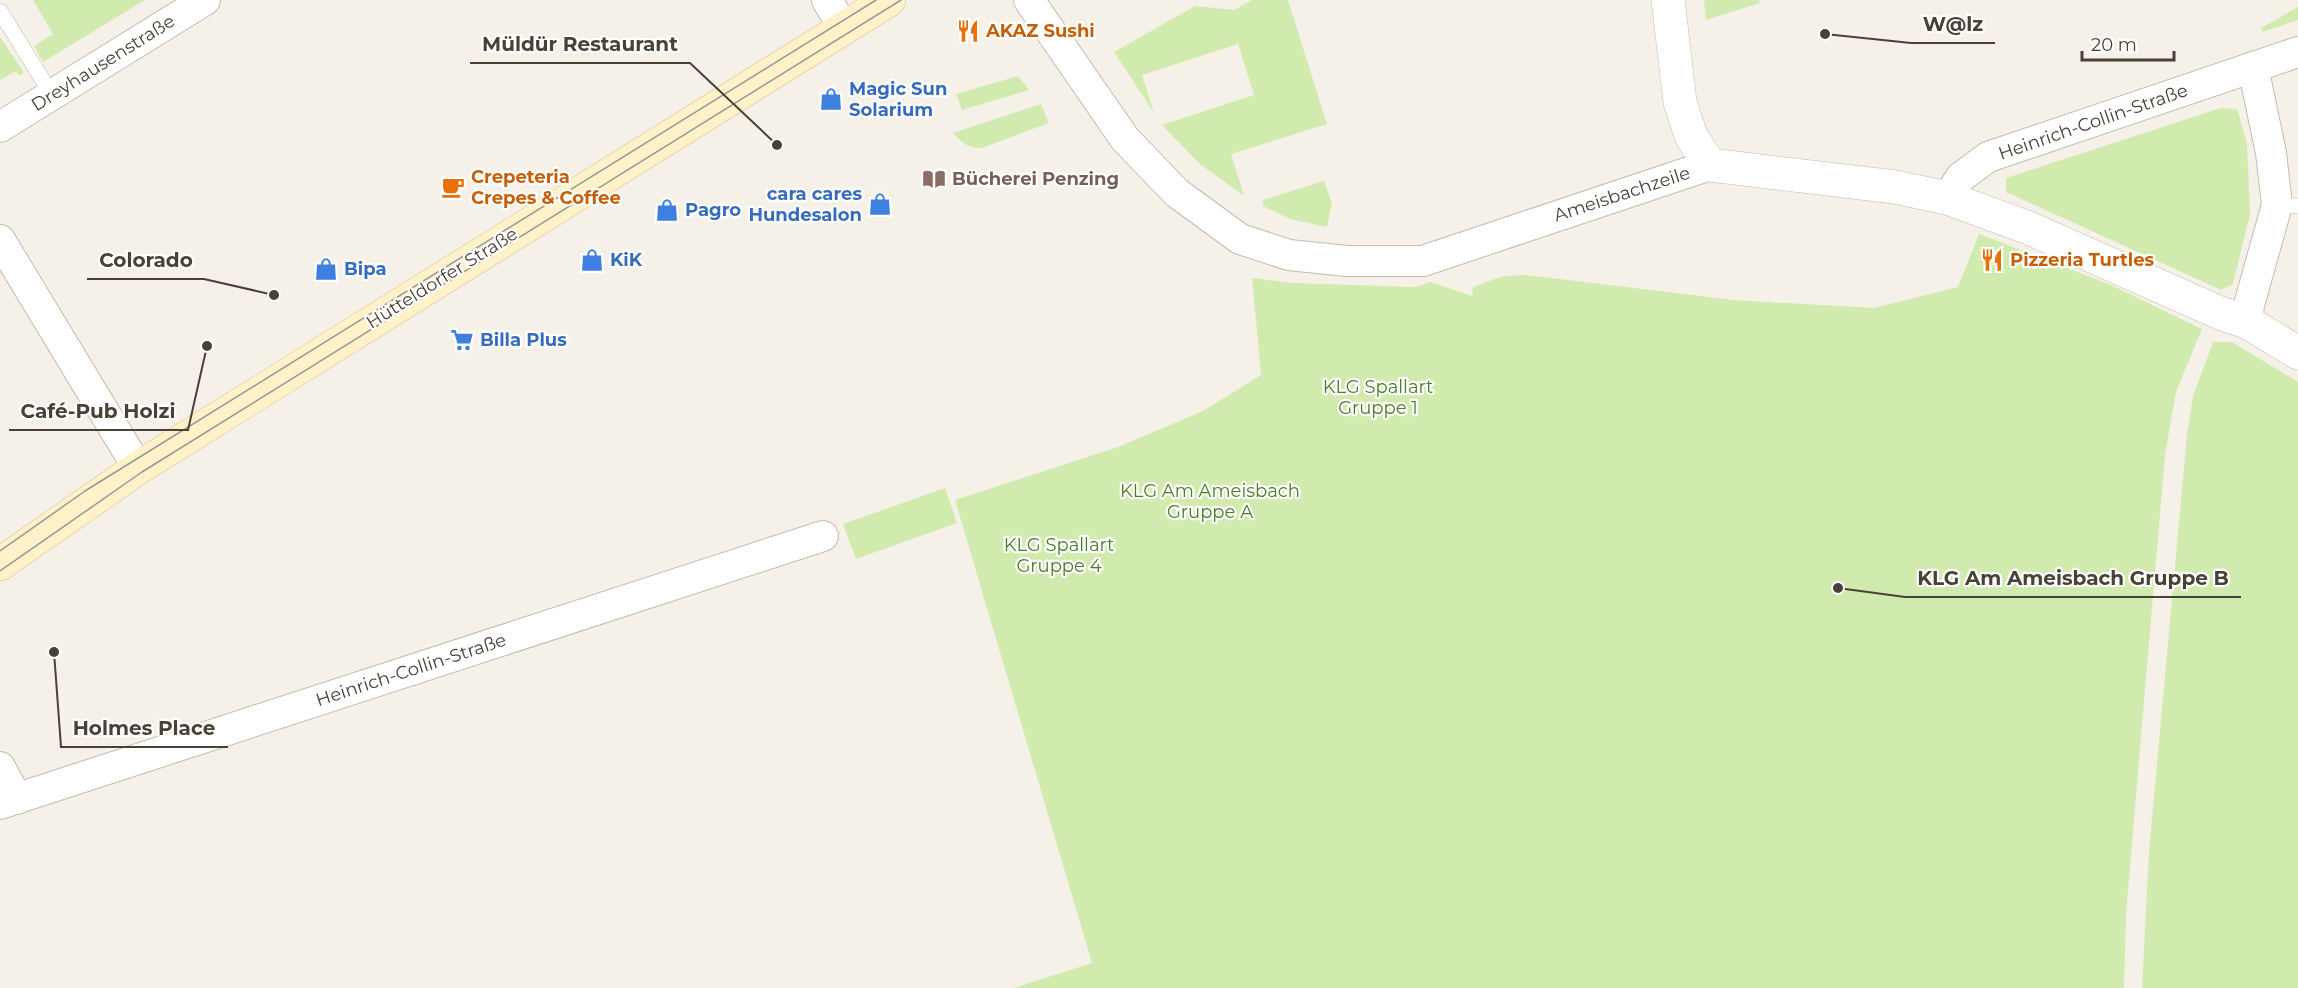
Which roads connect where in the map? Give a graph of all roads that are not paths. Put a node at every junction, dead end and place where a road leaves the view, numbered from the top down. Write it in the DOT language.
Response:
graph roads {
  1 [pos="205,0"];
  2 [pos="889,0"];
  3 [pos="1029,0"];
  4 [pos="1668,0"];
  5 [pos="0,11"];
  6 [pos="835,14"];
  7 [pos="2298,52"];
  8 [pos="2253,67"];
  9 [pos="52,95"];
  10 [pos="0,127"];
  11 [pos="1710,165"];
  12 [pos="1947,198"];
  13 [pos="2287,205"];
  14 [pos="0,240"];
  15 [pos="2247,322"];
  16 [pos="2298,354"];
  17 [pos="138,468"];
  18 [pos="823,536"];
  19 [pos="0,564"];
  20 [pos="0,767"];
  21 [pos="8,802"];
  1 -- 9 [label="street, Dreyhausenstraße"];
  2 -- 6 [label="main road, Hütteldorfer Straße"];
  3 -- 11 [label="street, Ameisbachzeile"];
  4 -- 11 [label="street"];
  5 -- 9 [label="lane"];
  6 -- 17 [label="main road, Hütteldorfer Straße"];
  7 -- 8 [label="street, Heinrich-Collin-Straße"];
  8 -- 12 [label="street, Heinrich-Collin-Straße"];
  8 -- 13 [label="street"];
  9 -- 10 [label="street, Dreyhausenstraße"];
  11 -- 12 [label="street, Ameisbachzeile"];
  12 -- 15 [label="street, Ameisbachzeile"];
  13 -- 15 [label="street"];
  14 -- 17 [label="street"];
  15 -- 16 [label="street, Ameisbachzeile"];
  17 -- 19 [label="main road, Hütteldorfer Straße"];
  18 -- 21 [label="street, Heinrich-Collin-Straße"];
  20 -- 21 [label="street"];
}
